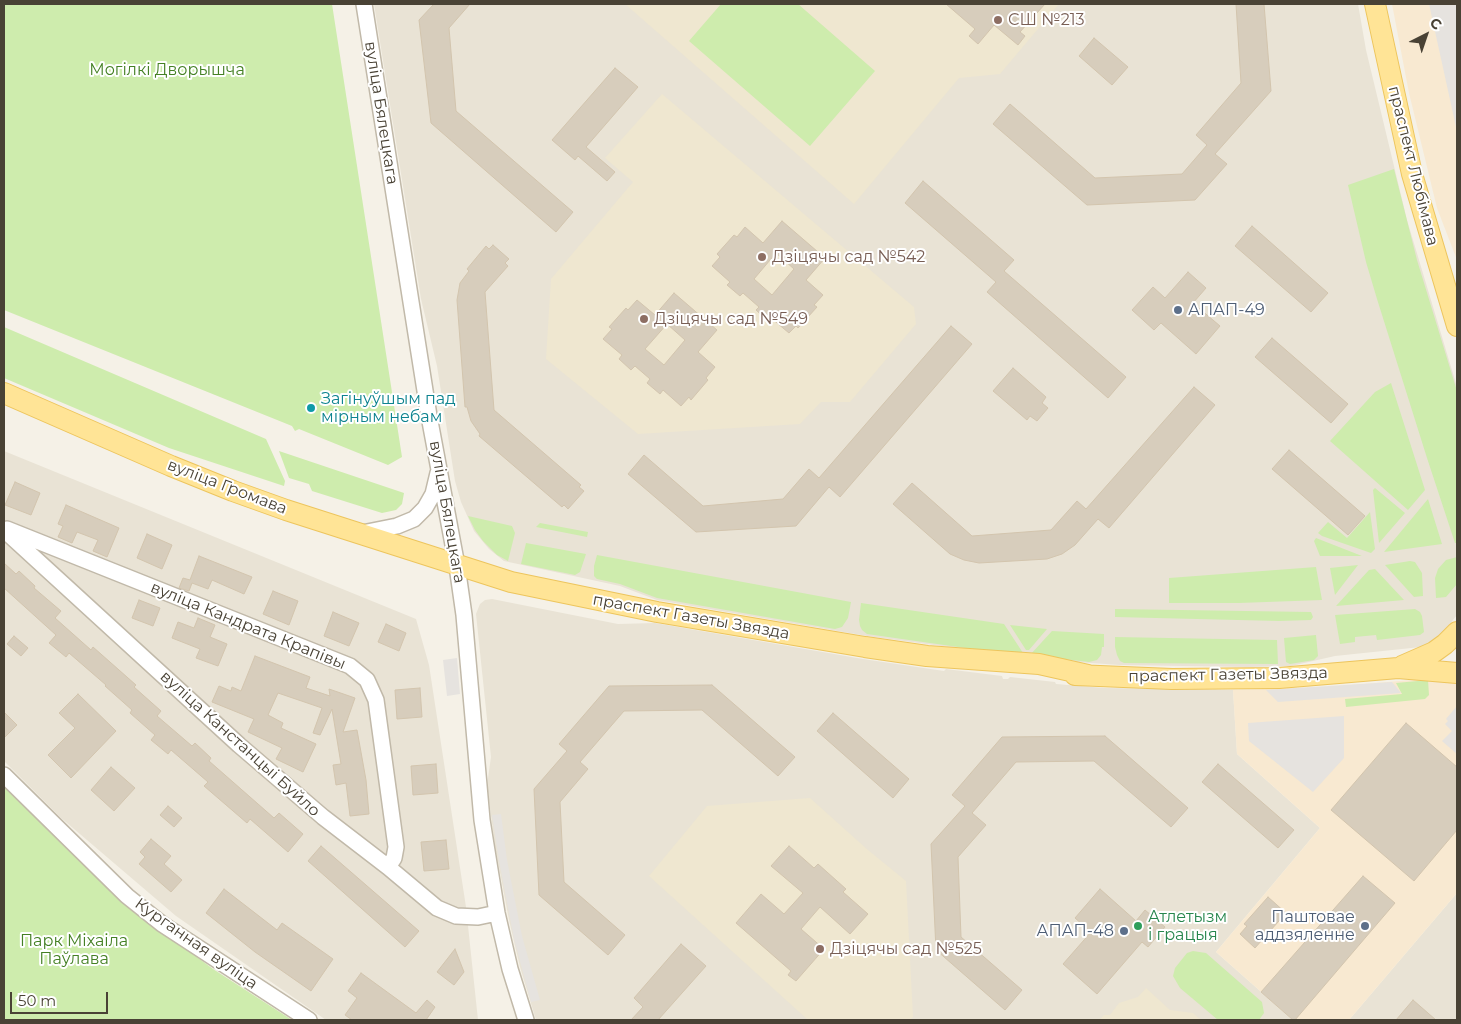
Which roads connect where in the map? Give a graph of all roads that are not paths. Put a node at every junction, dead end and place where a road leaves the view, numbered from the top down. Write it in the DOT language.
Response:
graph roads {
  1 [pos="364,4"];
  2 [pos="1375,4"];
  3 [pos="1457,326"];
  4 [pos="4,393"];
  5 [pos="439,469"];
  6 [pos="4,529"];
  7 [pos="359,534"];
  8 [pos="457,566"];
  9 [pos="1457,632"];
  10 [pos="1398,668"];
  11 [pos="1457,673"];
  12 [pos="4,774"];
  13 [pos="388,867"];
  14 [pos="497,913"];
  15 [pos="309,1020"];
  16 [pos="526,1020"];
  1 -- 5 [label="street, вуліца Бялецкага"];
  2 -- 3 [label="main road, праспект Любімава"];
  4 -- 7 [label="main road, вуліца Громава"];
  5 -- 7 [label="street"];
  5 -- 8 [label="street, вуліца Бялецкага"];
  6 -- 13 [label="street, вуліца Канстанцыі Буйло"];
  6 -- 13 [label="street, вуліца Кандрата Крапівы"];
  7 -- 8 [label="main road, вуліца Громава"];
  8 -- 10 [label="main road, праспект Газеты Звязда"];
  8 -- 14 [label="street, вуліца Бялецкага"];
  9 -- 10 [label="main road, праспект Газеты Звязда"];
  10 -- 11 [label="main road, праспект Газеты Звязда"];
  12 -- 15 [label="street, Курганная вуліца"];
  13 -- 14 [label="street, вуліца Канстанцыі Буйло"];
  14 -- 16 [label="street, вуліца Бялецкага"];
}
